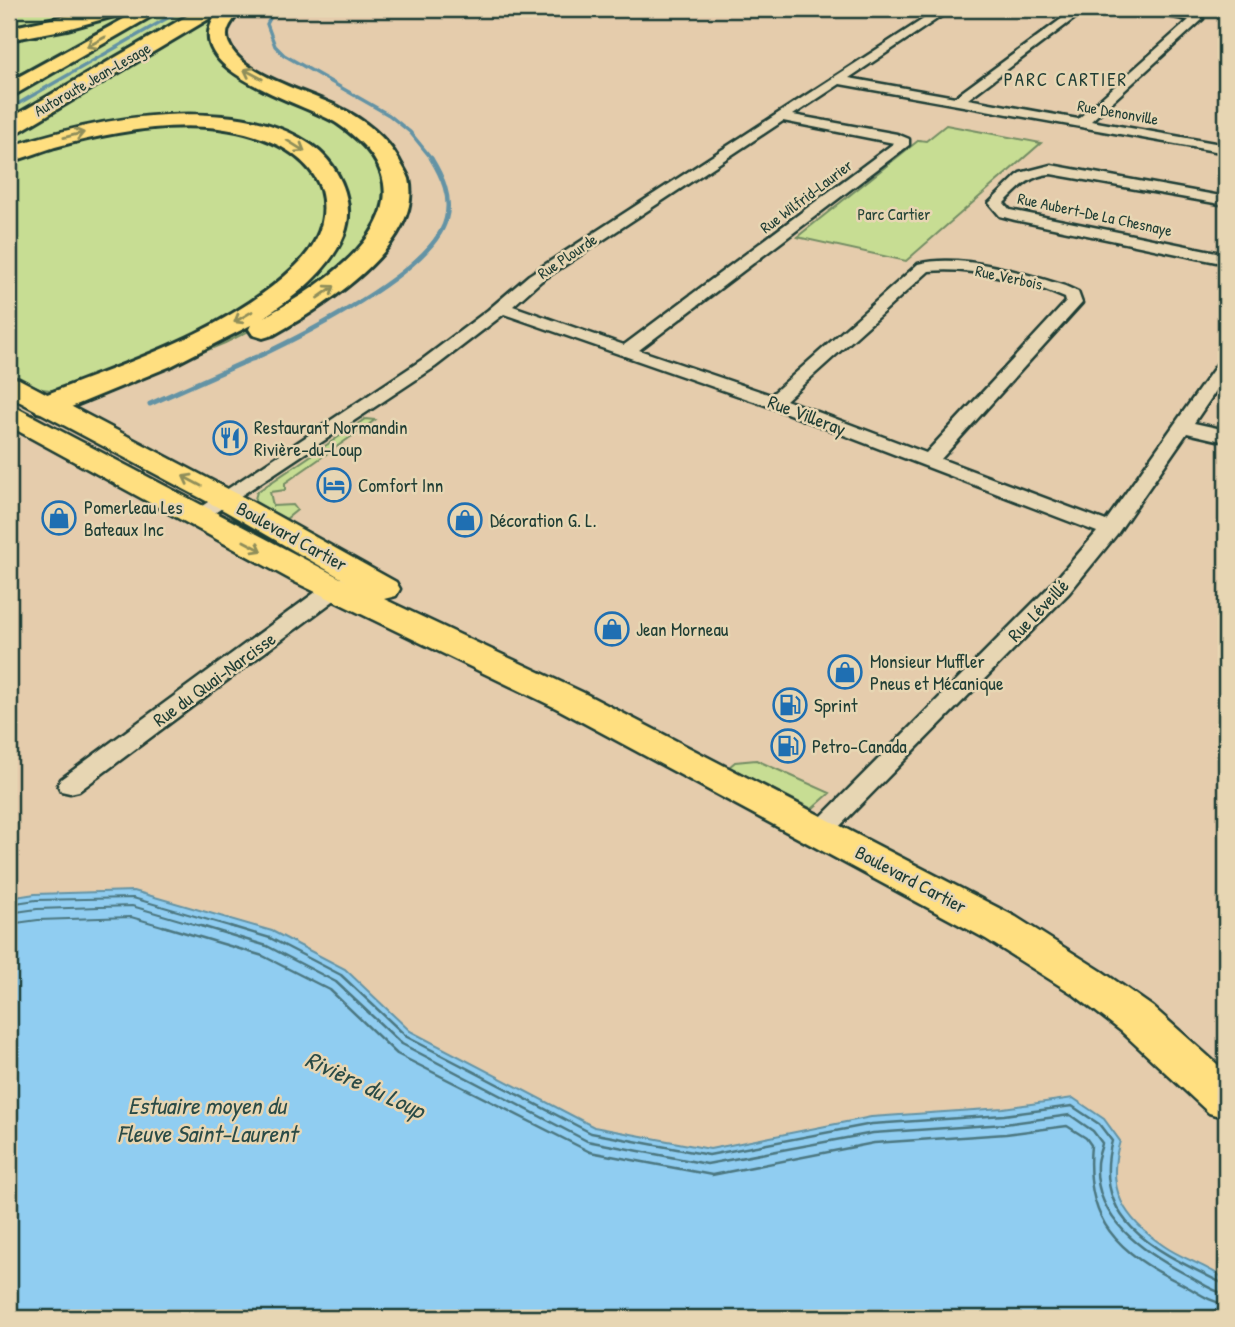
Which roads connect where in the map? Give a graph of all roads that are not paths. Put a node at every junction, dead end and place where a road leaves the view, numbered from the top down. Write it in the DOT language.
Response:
graph roads {
  1 [pos="118,9"];
  2 [pos="155,9"];
  3 [pos="212,9"];
  4 [pos="232,9"];
  5 [pos="946,9"];
  6 [pos="1082,9"];
  7 [pos="1144,9"];
  8 [pos="9,34"];
  9 [pos="838,80"];
  10 [pos="9,90"];
  11 [pos="958,101"];
  12 [pos="782,117"];
  13 [pos="1081,123"];
  14 [pos="9,128"];
  15 [pos="1226,131"];
  16 [pos="1219,148"];
  17 [pos="9,155"];
  18 [pos="1226,201"];
  19 [pos="1226,259"];
  20 [pos="502,307"];
  21 [pos="628,350"];
  22 [pos="1226,364"];
  23 [pos="9,385"];
  24 [pos="774,402"];
  25 [pos="34,416"];
  26 [pos="1183,426"];
  27 [pos="1226,436"];
  28 [pos="929,461"];
  29 [pos="225,499"];
  30 [pos="197,516"];
  31 [pos="1110,530"];
  32 [pos="348,582"];
  33 [pos="70,785"];
  34 [pos="820,831"];
  35 [pos="1226,1100"];
  1 -- 8 [label="highway"];
  2 -- 10 [label="highway, Autoroute Jean-Lesage, one-way"];
  3 -- 14 [label="highway, Autoroute Jean-Lesage"];
  25 -- 4 [label="highway, one-way"];
  5 -- 9 [label="street, Rue Plourde"];
  6 -- 11 [label="street"];
  7 -- 13 [label="street"];
  9 -- 11 [label="street, Rue Denonville"];
  9 -- 12 [label="street, Rue Plourde"];
  11 -- 13 [label="street, Rue Denonville"];
  12 -- 20 [label="street, Rue Plourde"];
  12 -- 21 [label="street, Rue Wilfrid-Laurier"];
  13 -- 16 [label="street, Rue Denonville"];
  15 -- 16 [label="street"];
  17 -- 25 [label="highway, one-way"];
  18 -- 19 [label="street, Rue Aubert-De La Chesnaye"];
  20 -- 21 [label="street, Rue Villeray"];
  20 -- 29 [label="street, Rue Plourde"];
  21 -- 24 [label="street, Rue Villeray"];
  22 -- 26 [label="street, Rue Léveillé"];
  23 -- 25 [label="main road, Boulevard Cartier"];
  24 -- 28 [label="street, Rue Villeray"];
  24 -- 28 [label="street, Rue Verbois"];
  29 -- 25 [label="main road, Boulevard Cartier, one-way"];
  25 -- 30 [label="main road, Boulevard Cartier"];
  26 -- 27 [label="street"];
  26 -- 31 [label="street, Rue Léveillé"];
  28 -- 31 [label="street, Rue Villeray"];
  29 -- 30 [label="street, Rue Plourde"];
  29 -- 32 [label="main road, Boulevard Cartier"];
  30 -- 32 [label="main road, Boulevard Cartier, one-way"];
  31 -- 34 [label="street, Rue Léveillé"];
  32 -- 33 [label="street, Rue du Quai-Narcisse"];
  32 -- 34 [label="main road, Boulevard Cartier"];
  34 -- 35 [label="main road, Boulevard Cartier"];
}
